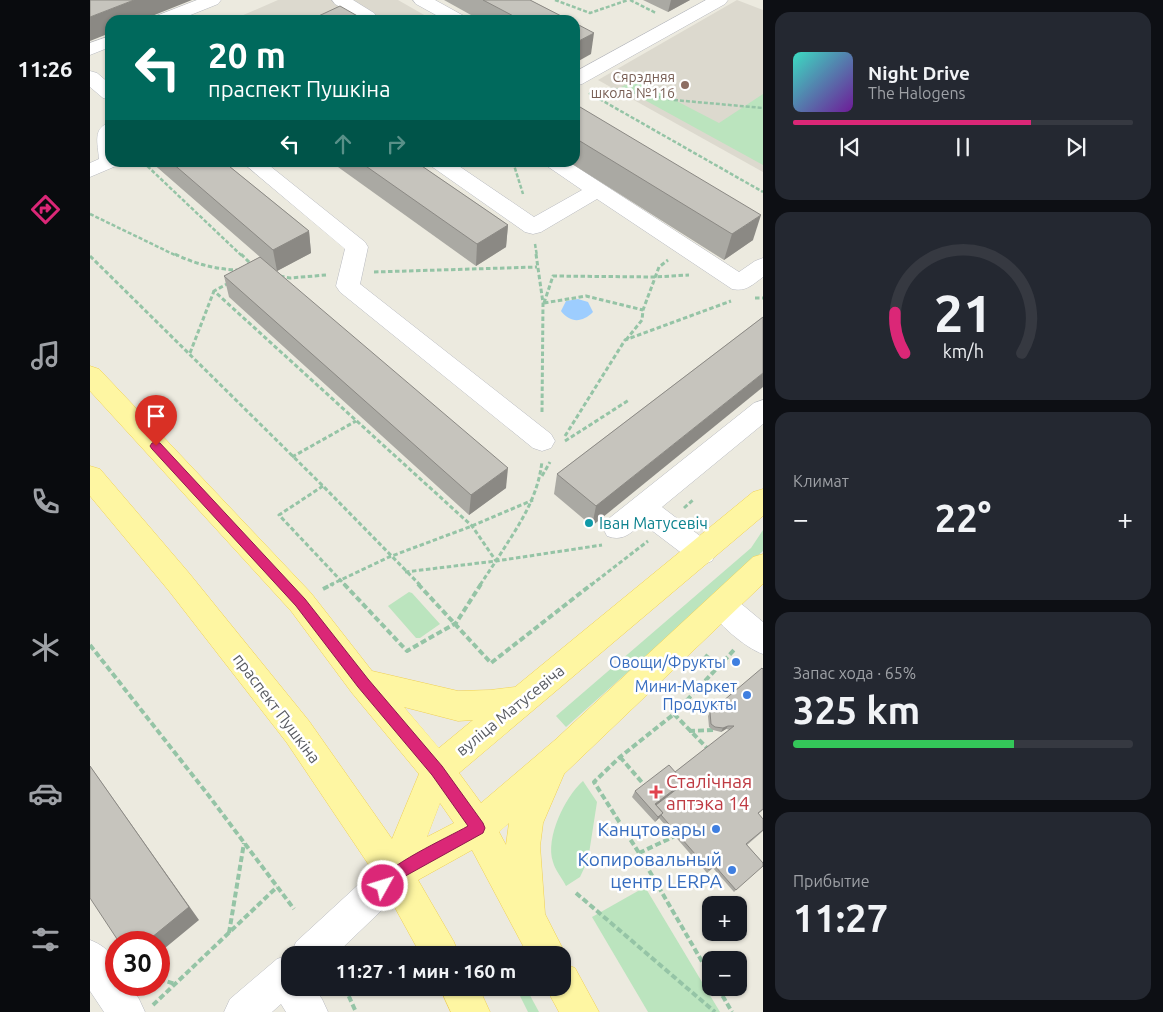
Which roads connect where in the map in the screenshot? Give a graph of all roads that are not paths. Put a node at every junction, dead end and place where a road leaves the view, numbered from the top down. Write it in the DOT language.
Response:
graph roads {
  1 [pos="212,0"];
  2 [pos="341,0"];
  3 [pos="422,0"];
  4 [pos="718,0"];
  5 [pos="174,15"];
  6 [pos="365,15"];
  7 [pos="449,15"];
  8 [pos="105,43"];
  9 [pos="90,49"];
  10 [pos="90,77"];
  11 [pos="580,77"];
  12 [pos="105,90"];
  13 [pos="105,164"];
  14 [pos="258,167"];
  15 [pos="445,167"];
  16 [pos="561,167"];
  17 [pos="90,171"];
  18 [pos="596,191"];
  19 [pos="763,266"];
  20 [pos="90,375"];
  21 [pos="763,410"];
  22 [pos="546,451"];
  23 [pos="90,477"];
  24 [pos="763,500"];
  25 [pos="642,507"];
  26 [pos="610,536"];
  27 [pos="702,553"];
  28 [pos="763,566"];
  29 [pos="722,605"];
  30 [pos="758,636"];
  31 [pos="363,683"];
  32 [pos="523,700"];
  33 [pos="553,762"];
  34 [pos="437,770"];
  35 [pos="478,828"];
  36 [pos="395,874"];
  37 [pos="529,923"];
  38 [pos="323,946"];
  39 [pos="436,946"];
  40 [pos="543,946"];
  41 [pos="90,958"];
  42 [pos="281,985"];
  43 [pos="302,996"];
  44 [pos="463,996"];
  45 [pos="571,996"];
  46 [pos="126,1012"];
  47 [pos="243,1012"];
  48 [pos="309,1012"];
  49 [pos="471,1012"];
  50 [pos="580,1012"];
  1 -- 5 [label="street"];
  2 -- 6 [label="street"];
  3 -- 7 [label="street"];
  4 -- 11 [label="street"];
  8 -- 9 [label="street"];
  10 -- 12 [label="street"];
  13 -- 17 [label="street"];
  14 -- 22 [label="street"];
  15 -- 18 [label="street"];
  16 -- 18 [label="street"];
  18 -- 19 [label="street"];
  20 -- 31 [label="main road"];
  21 -- 25 [label="street"];
  23 -- 36 [label="main road, праспект Пушкіна"];
  24 -- 27 [label="main road, вуліца Матусевіча"];
  25 -- 26 [label="street"];
  25 -- 27 [label="street"];
  27 -- 32 [label="main road, вуліца Матусевіча"];
  28 -- 29 [label="main road"];
  29 -- 30 [label="street"];
  29 -- 33 [label="main road"];
  31 -- 32 [label="main road"];
  31 -- 34 [label="main road"];
  32 -- 34 [label="main road, вуліца Матусевіча"];
  33 -- 35 [label="main road"];
  33 -- 37 [label="main road"];
  34 -- 35 [label="main road"];
  34 -- 36 [label="main road, вуліца Матусевіча"];
  35 -- 36 [label="main road"];
  35 -- 37 [label="main road"];
  36 -- 38 [label="street"];
  36 -- 39 [label="main road, праспект Пушкіна"];
  37 -- 40 [label="main road"];
  41 -- 46 [label="street"];
  42 -- 47 [label="street"];
  43 -- 48 [label="street"];
  44 -- 49 [label="main road"];
  45 -- 50 [label="main road"];
}
